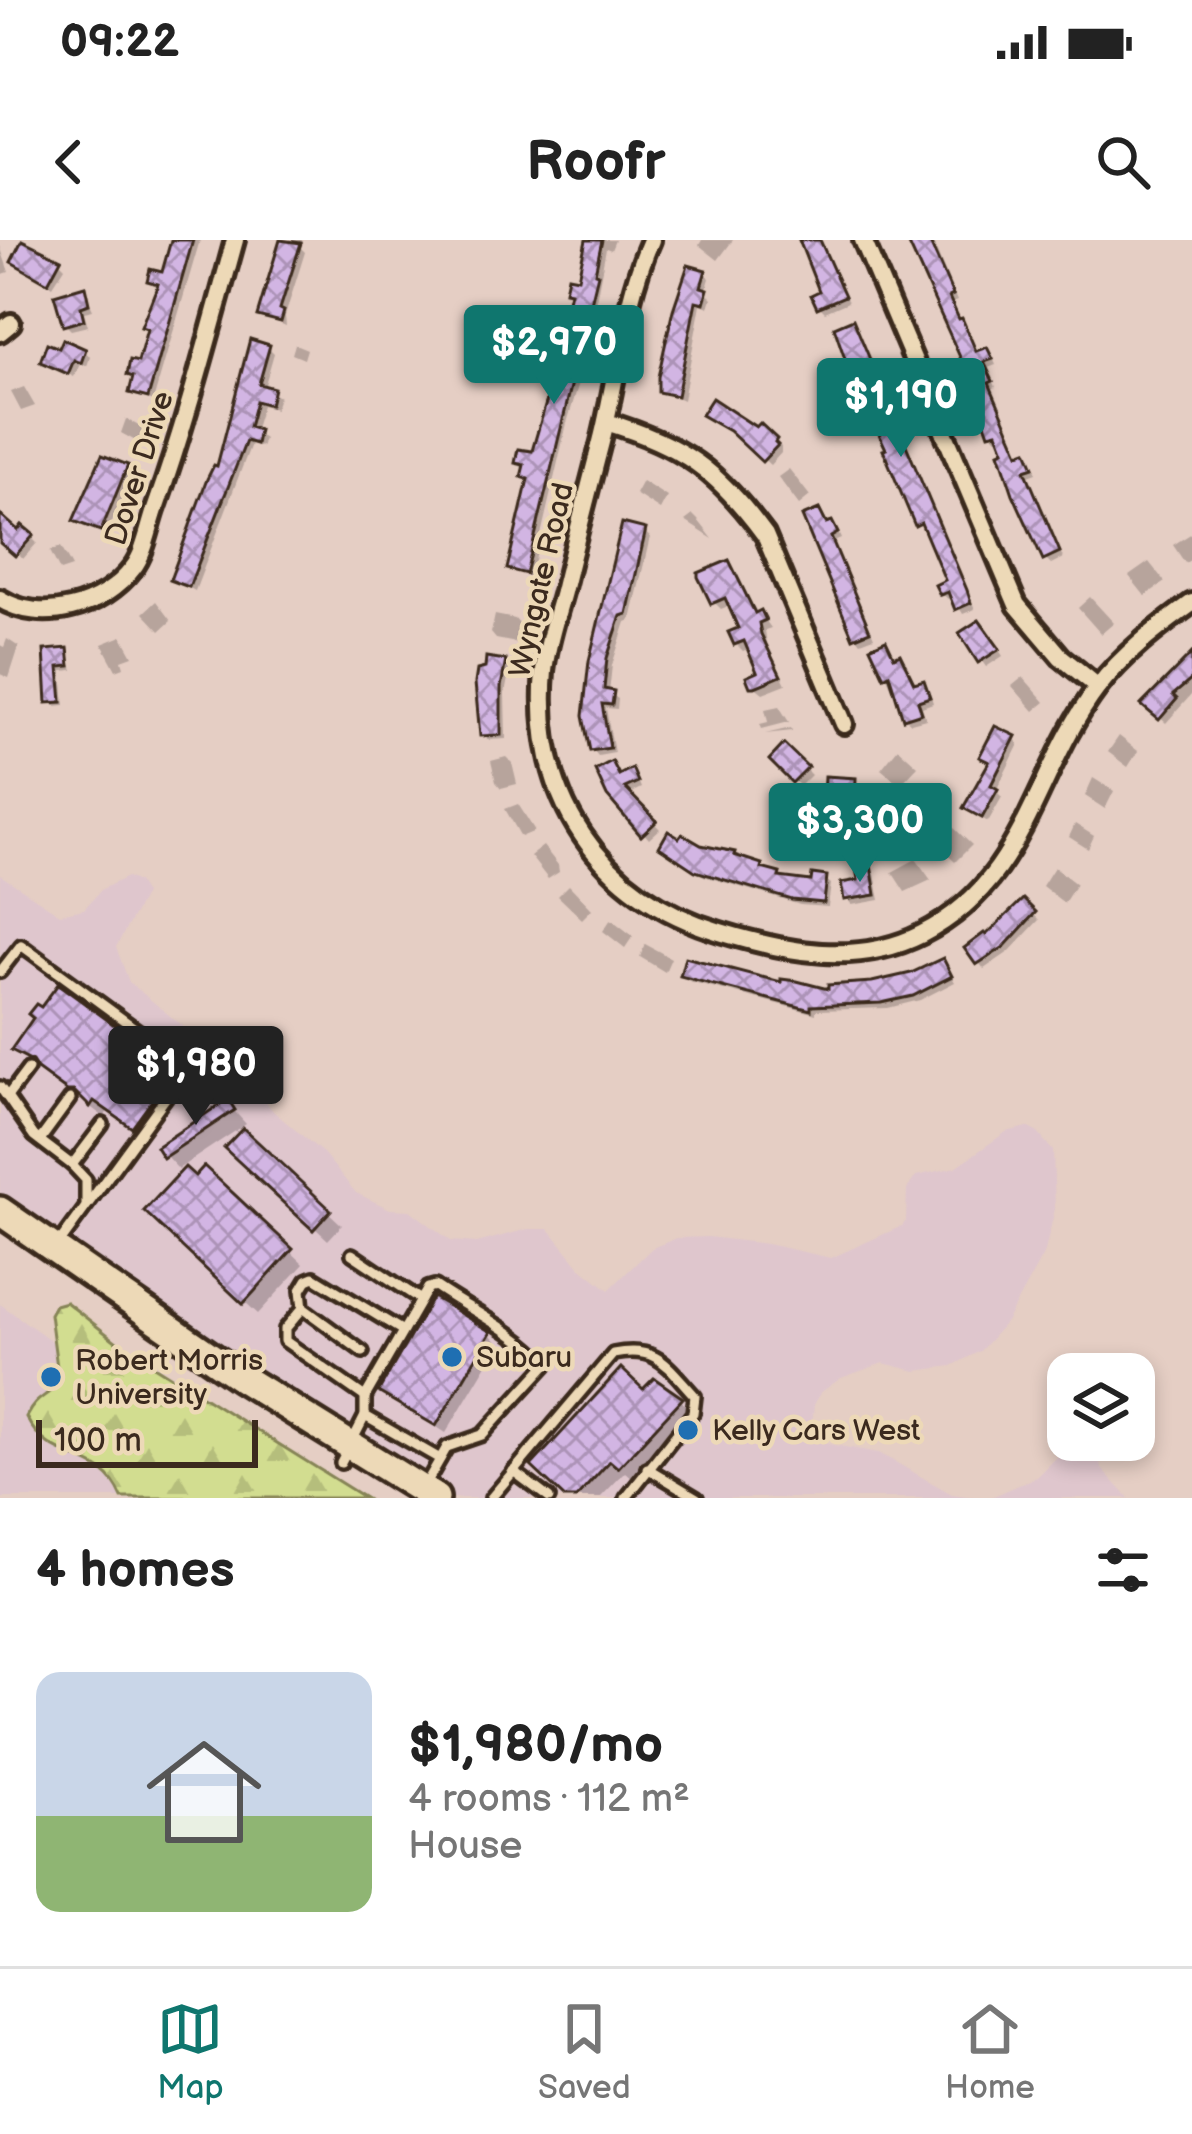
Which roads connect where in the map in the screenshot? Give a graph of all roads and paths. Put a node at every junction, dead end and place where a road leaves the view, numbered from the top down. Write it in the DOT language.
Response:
graph roads {
  1 [pos="235,240"];
  2 [pos="651,240"];
  3 [pos="863,240"];
  4 [pos="606,422"];
  5 [pos="0,598"];
  6 [pos="1192,603"];
  7 [pos="1098,688"];
  8 [pos="844,724"];
  9 [pos="0,972"];
  10 [pos="28,1069"];
  11 [pos="4,1092"];
  12 [pos="70,1099"];
  13 [pos="103,1124"];
  14 [pos="40,1140"];
  15 [pos="72,1165"];
  16 [pos="86,1204"];
  17 [pos="0,1211"];
  18 [pos="0,1232"];
  19 [pos="55,1250"];
  20 [pos="352,1254"];
  21 [pos="421,1300"];
  22 [pos="303,1308"];
  23 [pos="403,1331"];
  24 [pos="363,1352"];
  25 [pos="365,1397"];
  26 [pos="365,1415"];
  27 [pos="346,1455"];
  28 [pos="440,1459"];
  29 [pos="647,1468"];
  30 [pos="513,1471"];
  31 [pos="419,1496"];
  32 [pos="491,1498"];
  33 [pos="549,1498"];
  34 [pos="626,1498"];
  35 [pos="697,1498"];
  1 -- 5 [label="street, Dover Drive"];
  2 -- 4 [label="street, Wyngate Road"];
  3 -- 7 [label="street"];
  4 -- 7 [label="street, Wyngate Road"];
  4 -- 8 [label="street"];
  6 -- 7 [label="street, Wyngate Road"];
  9 -- 16 [label="lane"];
  10 -- 11 [label="lane"];
  11 -- 14 [label="lane"];
  12 -- 14 [label="lane"];
  13 -- 15 [label="lane"];
  14 -- 15 [label="lane"];
  15 -- 16 [label="lane"];
  16 -- 19 [label="lane"];
  17 -- 19 [label="main road"];
  18 -- 27 [label="main road"];
  19 -- 27 [label="main road"];
  20 -- 21 [label="lane"];
  21 -- 23 [label="lane"];
  21 -- 28 [label="lane"];
  22 -- 23 [label="lane"];
  22 -- 24 [label="lane"];
  22 -- 25 [label="lane"];
  23 -- 25 [label="lane"];
  25 -- 26 [label="lane"];
  26 -- 27 [label="lane"];
  26 -- 28 [label="lane"];
  27 -- 31 [label="main road"];
  28 -- 31 [label="lane"];
  29 -- 30 [label="lane"];
  29 -- 34 [label="lane"];
  29 -- 35 [label="lane"];
  30 -- 32 [label="lane"];
  30 -- 33 [label="lane"];
}
